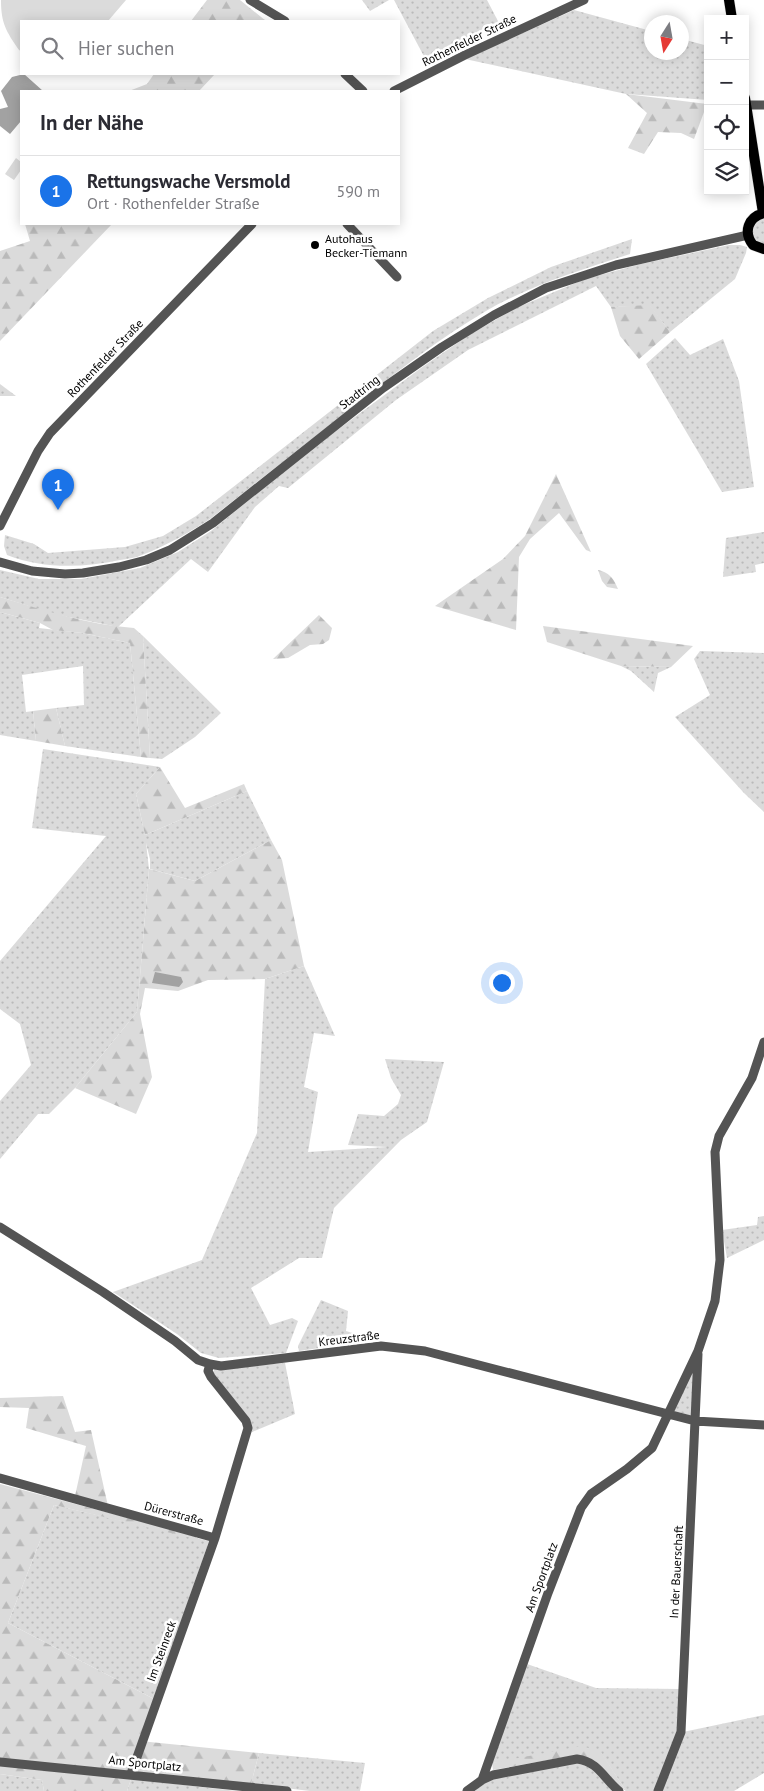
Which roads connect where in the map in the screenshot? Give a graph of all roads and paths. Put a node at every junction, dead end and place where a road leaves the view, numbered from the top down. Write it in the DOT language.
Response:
graph roads {
  1 [pos="250,0"];
  2 [pos="584,0"];
  3 [pos="729,0"];
  4 [pos="731,15"];
  5 [pos="283,20"];
  6 [pos="346,75"];
  7 [pos="362,90"];
  8 [pos="396,90"];
  9 [pos="749,102"];
  10 [pos="746,105"];
  11 [pos="764,105"];
  12 [pos="764,213"];
  13 [pos="251,225"];
  14 [pos="349,225"];
  15 [pos="748,236"];
  16 [pos="764,250"];
  17 [pos="397,277"];
  18 [pos="0,526"];
  19 [pos="0,562"];
  20 [pos="764,1042"];
  21 [pos="0,1227"];
  22 [pos="698,1351"];
  23 [pos="210,1364"];
  24 [pos="669,1414"];
  25 [pos="695,1421"];
  26 [pos="764,1425"];
  27 [pos="0,1478"];
  28 [pos="215,1538"];
  29 [pos="0,1762"];
  30 [pos="131,1774"];
  31 [pos="482,1780"];
  32 [pos="287,1791"];
  33 [pos="466,1791"];
  34 [pos="619,1791"];
  35 [pos="658,1791"];
  1 -- 5 [label="street"];
  2 -- 8 [label="street, Rothenfelder Straße"];
  3 -- 4 [label="main road"];
  6 -- 7 [label="street"];
  9 -- 11 [label="street"];
  10 -- 12 [label="main road"];
  12 -- 15 [label="main road"];
  13 -- 18 [label="street, Rothenfelder Straße"];
  14 -- 17 [label="street"];
  15 -- 16 [label="main road"];
  15 -- 19 [label="street, Stadtring"];
  20 -- 22 [label="street, In der Bauerschaft"];
  21 -- 23 [label="street, Kreuzstraße"];
  22 -- 24 [label="street, In der Bauerschaft"];
  22 -- 25 [label="street, In der Bauerschaft"];
  23 -- 24 [label="street, Kreuzstraße"];
  23 -- 28 [label="street, Dürerstraße"];
  24 -- 25 [label="street, Kreuzstraße"];
  24 -- 31 [label="street, Am Sportplatz"];
  25 -- 26 [label="street, Kreuzstraße"];
  25 -- 35 [label="street, In der Bauerschaft"];
  27 -- 28 [label="street, Dürerstraße"];
  28 -- 30 [label="street, Im Steinreck"];
  29 -- 30 [label="street, Am Sportplatz"];
  30 -- 32 [label="street, Am Sportplatz"];
  31 -- 33 [label="street"];
  31 -- 34 [label="street"];
}
